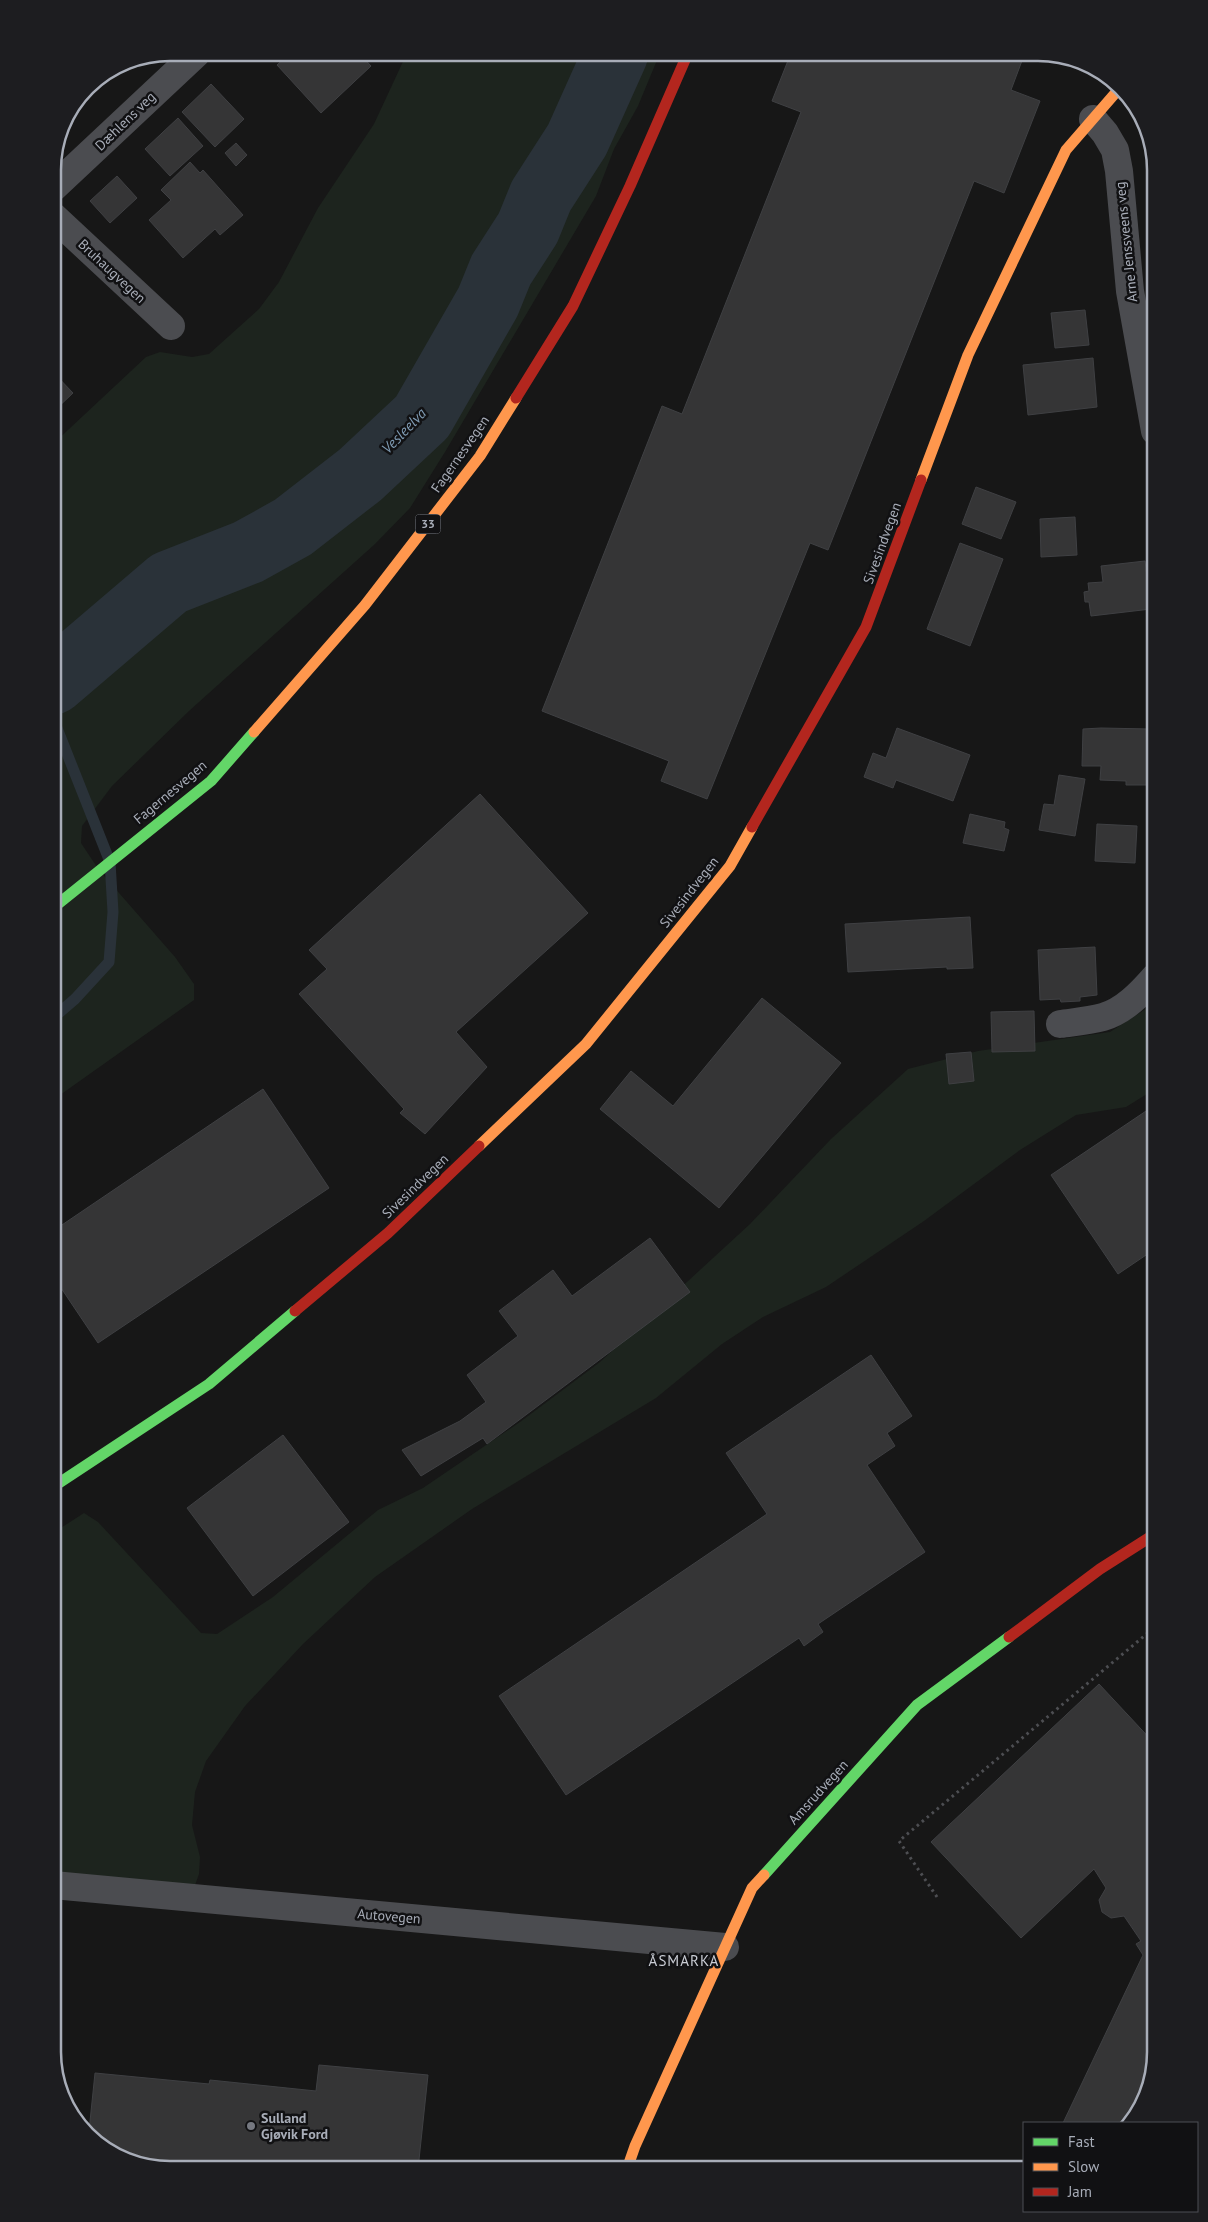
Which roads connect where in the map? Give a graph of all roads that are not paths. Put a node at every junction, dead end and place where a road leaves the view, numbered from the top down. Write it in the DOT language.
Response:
graph roads {
  1 [pos="187,61"];
  2 [pos="685,61"];
  3 [pos="1115,93"];
  4 [pos="1093,119"];
  5 [pos="61,180"];
  6 [pos="61,223"];
  7 [pos="171,326"];
  8 [pos="1147,383"];
  9 [pos="61,902"];
  10 [pos="1147,987"];
  11 [pos="1060,1024"];
  12 [pos="61,1482"];
  13 [pos="1147,1540"];
  14 [pos="61,1886"];
  15 [pos="725,1948"];
  16 [pos="630,2161"];
  1 -- 5 [label="street, Dæhlens veg"];
  2 -- 9 [label="street, Fagernesvegen / 33"];
  3 -- 4 [label="street, Sivesindvegen"];
  4 -- 8 [label="street, Arne Jenssveens veg"];
  4 -- 12 [label="street, Sivesindvegen"];
  6 -- 7 [label="street, Bruhaugvegen"];
  10 -- 11 [label="street"];
  13 -- 15 [label="street, Amsrudvegen"];
  14 -- 15 [label="street, Autovegen"];
  15 -- 16 [label="street, Amsrudvegen"];
}
